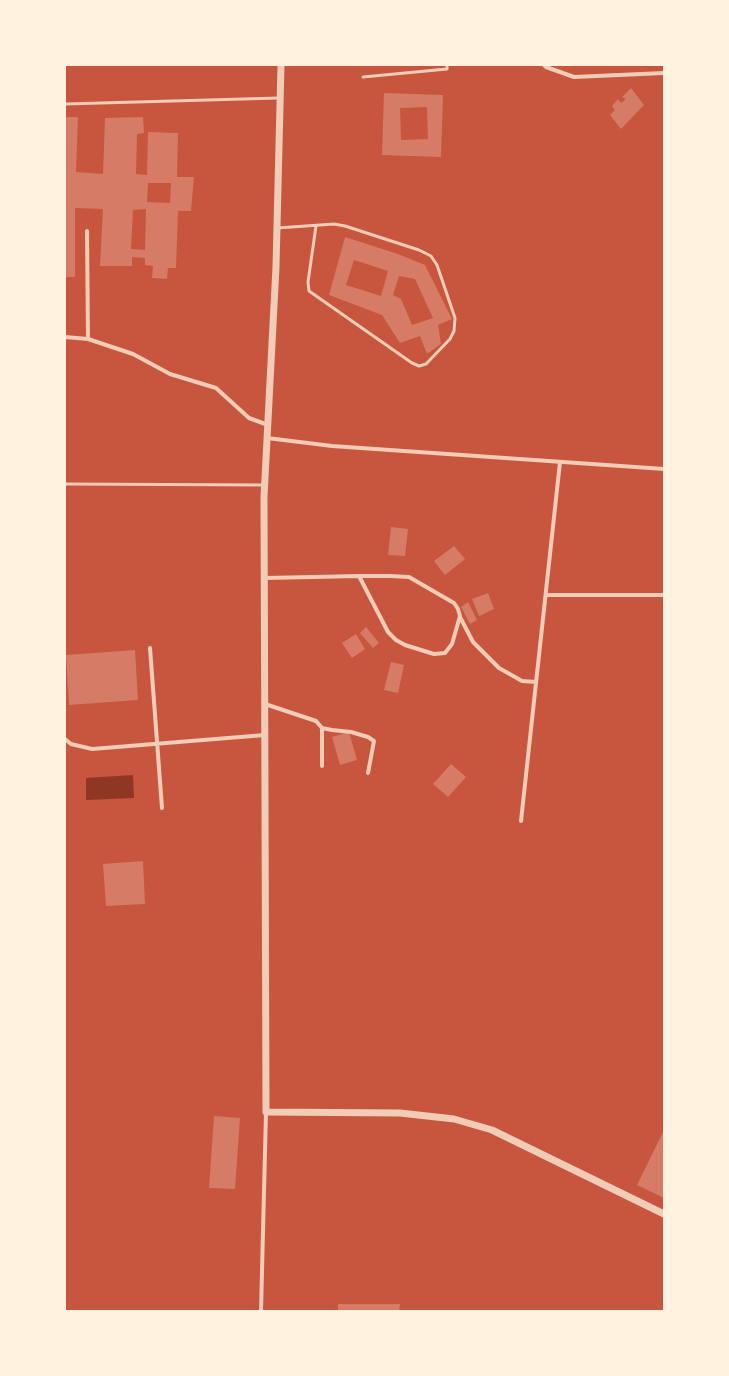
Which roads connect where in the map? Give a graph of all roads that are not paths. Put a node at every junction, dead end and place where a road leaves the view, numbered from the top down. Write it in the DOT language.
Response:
graph roads {
  1 [pos="281,65"];
  2 [pos="447,65"];
  3 [pos="544,65"];
  4 [pos="664,73"];
  5 [pos="363,77"];
  6 [pos="280,98"];
  7 [pos="65,104"];
  8 [pos="316,226"];
  9 [pos="277,228"];
  10 [pos="87,231"];
  11 [pos="65,337"];
  12 [pos="88,340"];
  13 [pos="268,425"];
  14 [pos="267,438"];
  15 [pos="560,462"];
  16 [pos="664,469"];
  17 [pos="65,484"];
  18 [pos="265,485"];
  19 [pos="360,576"];
  20 [pos="264,578"];
  21 [pos="546,595"];
  22 [pos="664,595"];
  23 [pos="460,616"];
  24 [pos="150,648"];
  25 [pos="536,682"];
  26 [pos="265,704"];
  27 [pos="322,728"];
  28 [pos="265,735"];
  29 [pos="65,739"];
  30 [pos="157,744"];
  31 [pos="322,766"];
  32 [pos="368,773"];
  33 [pos="162,808"];
  34 [pos="521,821"];
  35 [pos="266,1112"];
  36 [pos="664,1214"];
  37 [pos="261,1311"];
  1 -- 6 [label="street"];
  2 -- 5 [label="lane"];
  3 -- 4 [label="street"];
  6 -- 7 [label="lane"];
  6 -- 9 [label="street"];
  8 -- 8 [label="lane"];
  8 -- 9 [label="lane"];
  9 -- 13 [label="street"];
  10 -- 12 [label="street"];
  11 -- 12 [label="street"];
  12 -- 13 [label="street"];
  13 -- 14 [label="street"];
  14 -- 15 [label="street"];
  14 -- 18 [label="street"];
  15 -- 16 [label="street"];
  15 -- 21 [label="street"];
  17 -- 18 [label="lane"];
  18 -- 20 [label="street"];
  19 -- 20 [label="street"];
  19 -- 23 [label="street"];
  19 -- 23 [label="street"];
  20 -- 26 [label="street"];
  21 -- 22 [label="street"];
  21 -- 25 [label="street"];
  23 -- 25 [label="street"];
  24 -- 30 [label="street"];
  25 -- 34 [label="street"];
  26 -- 27 [label="street"];
  26 -- 28 [label="street"];
  27 -- 31 [label="street"];
  27 -- 32 [label="street"];
  28 -- 30 [label="street"];
  28 -- 35 [label="street"];
  29 -- 30 [label="street"];
  30 -- 33 [label="street"];
  35 -- 36 [label="street"];
  35 -- 37 [label="street"];
}
